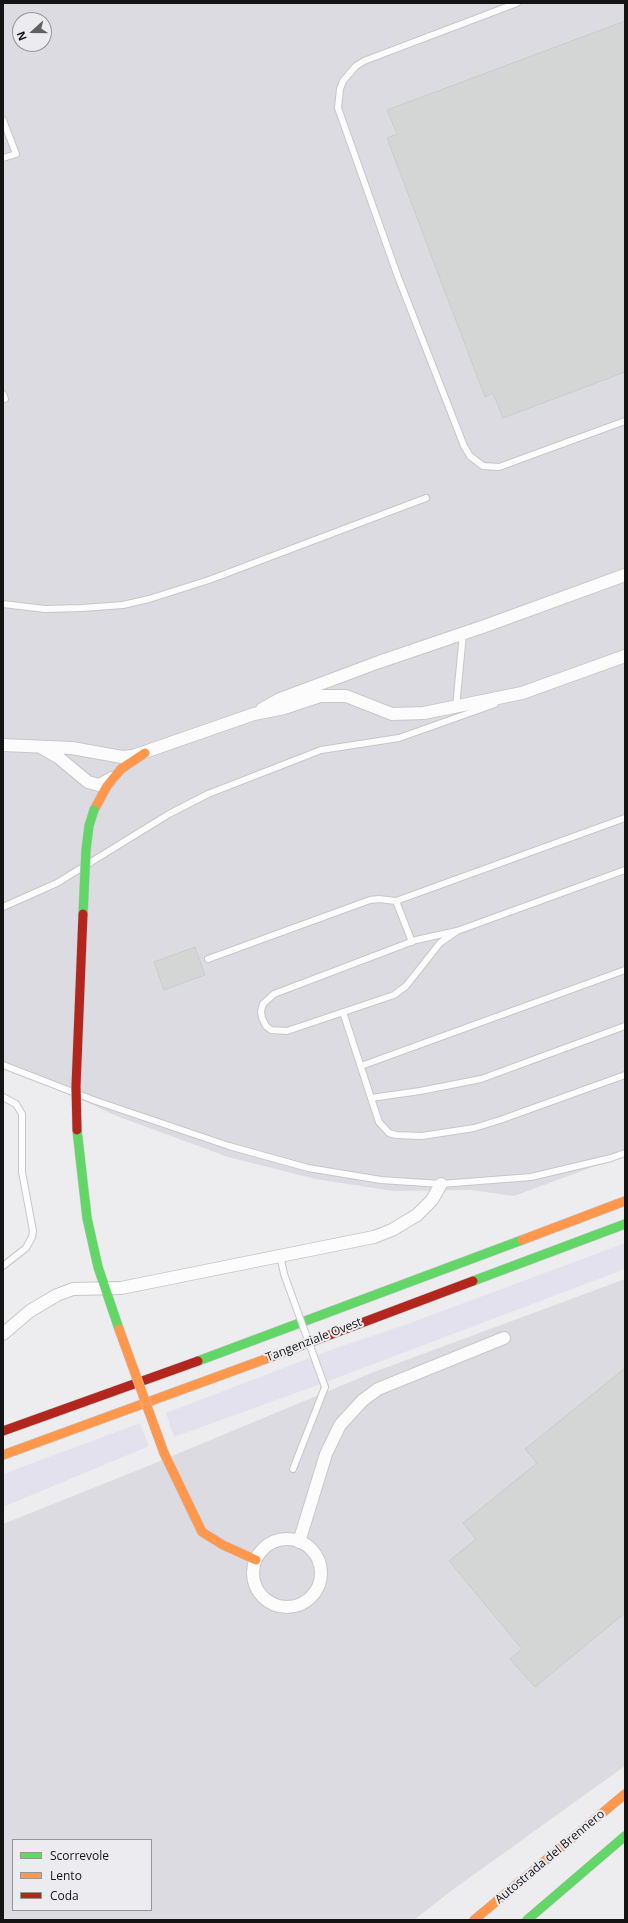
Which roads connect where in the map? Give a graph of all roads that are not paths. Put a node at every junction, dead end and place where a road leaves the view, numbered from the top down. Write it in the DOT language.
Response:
graph roads {
  1 [pos="517,3"];
  2 [pos="3,120"];
  3 [pos="3,158"];
  4 [pos="625,421"];
  5 [pos="426,498"];
  6 [pos="625,575"];
  7 [pos="3,604"];
  8 [pos="463,634"];
  9 [pos="625,656"];
  10 [pos="455,712"];
  11 [pos="254,714"];
  12 [pos="3,745"];
  13 [pos="39,747"];
  14 [pos="144,753"];
  15 [pos="114,776"];
  16 [pos="625,818"];
  17 [pos="625,870"];
  18 [pos="396,901"];
  19 [pos="3,907"];
  20 [pos="457,931"];
  21 [pos="412,942"];
  22 [pos="208,959"];
  23 [pos="625,970"];
  24 [pos="343,1012"];
  25 [pos="625,1026"];
  26 [pos="3,1065"];
  27 [pos="361,1066"];
  28 [pos="625,1074"];
  29 [pos="3,1097"];
  30 [pos="371,1098"];
  31 [pos="625,1153"];
  32 [pos="441,1184"];
  33 [pos="625,1201"];
  34 [pos="625,1224"];
  35 [pos="280,1255"];
  36 [pos="3,1266"];
  37 [pos="106,1288"];
  38 [pos="3,1334"];
  39 [pos="504,1338"];
  40 [pos="3,1431"];
  41 [pos="3,1455"];
  42 [pos="293,1469"];
  43 [pos="300,1542"];
  44 [pos="256,1560"];
  45 [pos="625,1794"];
  46 [pos="625,1836"];
  47 [pos="474,1920"];
  48 [pos="527,1920"];
  1 -- 4 [label="lane"];
  2 -- 3 [label="lane"];
  5 -- 7 [label="lane"];
  6 -- 8 [label="street"];
  8 -- 10 [label="lane"];
  8 -- 11 [label="street"];
  9 -- 10 [label="street"];
  10 -- 11 [label="street"];
  10 -- 19 [label="lane"];
  11 -- 14 [label="street"];
  12 -- 13 [label="street"];
  13 -- 14 [label="street"];
  13 -- 15 [label="street"];
  14 -- 15 [label="main road"];
  15 -- 37 [label="main road, bridge"];
  16 -- 18 [label="lane"];
  17 -- 20 [label="lane"];
  18 -- 21 [label="lane"];
  18 -- 22 [label="lane"];
  20 -- 21 [label="lane"];
  20 -- 24 [label="lane"];
  21 -- 24 [label="lane"];
  23 -- 27 [label="lane"];
  24 -- 27 [label="lane"];
  25 -- 30 [label="lane"];
  26 -- 32 [label="lane"];
  27 -- 30 [label="lane"];
  28 -- 30 [label="lane"];
  29 -- 36 [label="lane"];
  31 -- 32 [label="lane"];
  32 -- 35 [label="street"];
  33 -- 40 [label="main road, Tangenziale Ovest"];
  34 -- 41 [label="main road, Tangenziale Ovest"];
  35 -- 37 [label="street"];
  35 -- 42 [label="lane, bridge"];
  37 -- 38 [label="street"];
  37 -- 44 [label="main road, bridge"];
  39 -- 43 [label="street"];
  43 -- 44 [label="street"];
  43 -- 44 [label="street"];
  45 -- 47 [label="main road, Autostrada del Brennero"];
  46 -- 48 [label="main road"];
}
